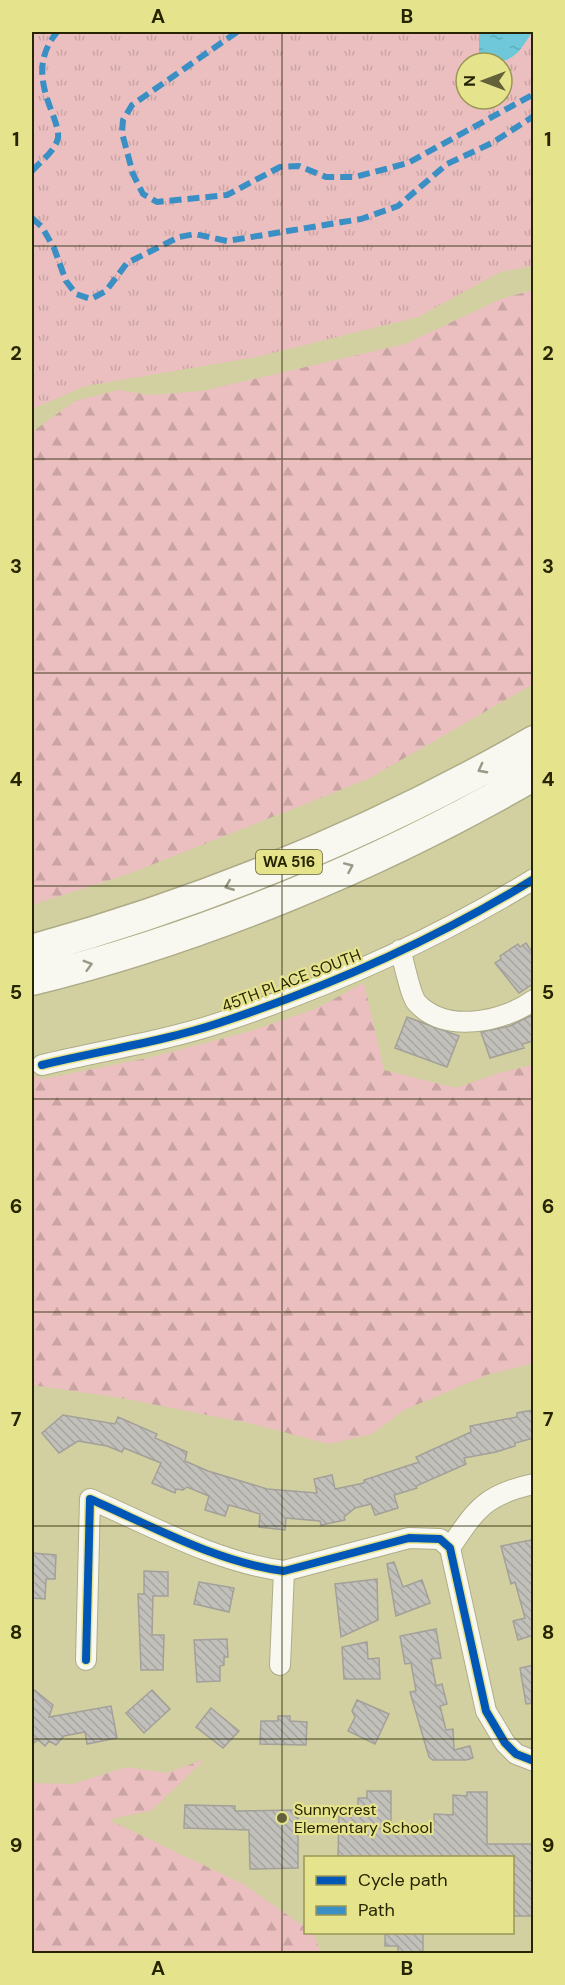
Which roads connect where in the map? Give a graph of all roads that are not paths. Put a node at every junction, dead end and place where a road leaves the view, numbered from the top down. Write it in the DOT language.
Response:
graph roads {
  1 [pos="534,741"];
  2 [pos="534,775"];
  3 [pos="534,879"];
  4 [pos="32,950"];
  5 [pos="400,950"];
  6 [pos="32,980"];
  7 [pos="534,1000"];
  8 [pos="42,1065"];
  9 [pos="534,1484"];
  10 [pos="450,1548"];
  11 [pos="284,1571"];
  12 [pos="86,1660"];
  13 [pos="280,1665"];
  14 [pos="525,1758"];
  1 -- 4 [label="highway, WA 516, one-way"];
  6 -- 2 [label="highway, WA 516, one-way"];
  3 -- 5 [label="street, 45TH PLACE SOUTH"];
  5 -- 7 [label="street"];
  5 -- 8 [label="street, 45TH PLACE SOUTH"];
  9 -- 10 [label="street"];
  10 -- 11 [label="street"];
  10 -- 14 [label="street"];
  11 -- 12 [label="street"];
  11 -- 13 [label="street"];
}
